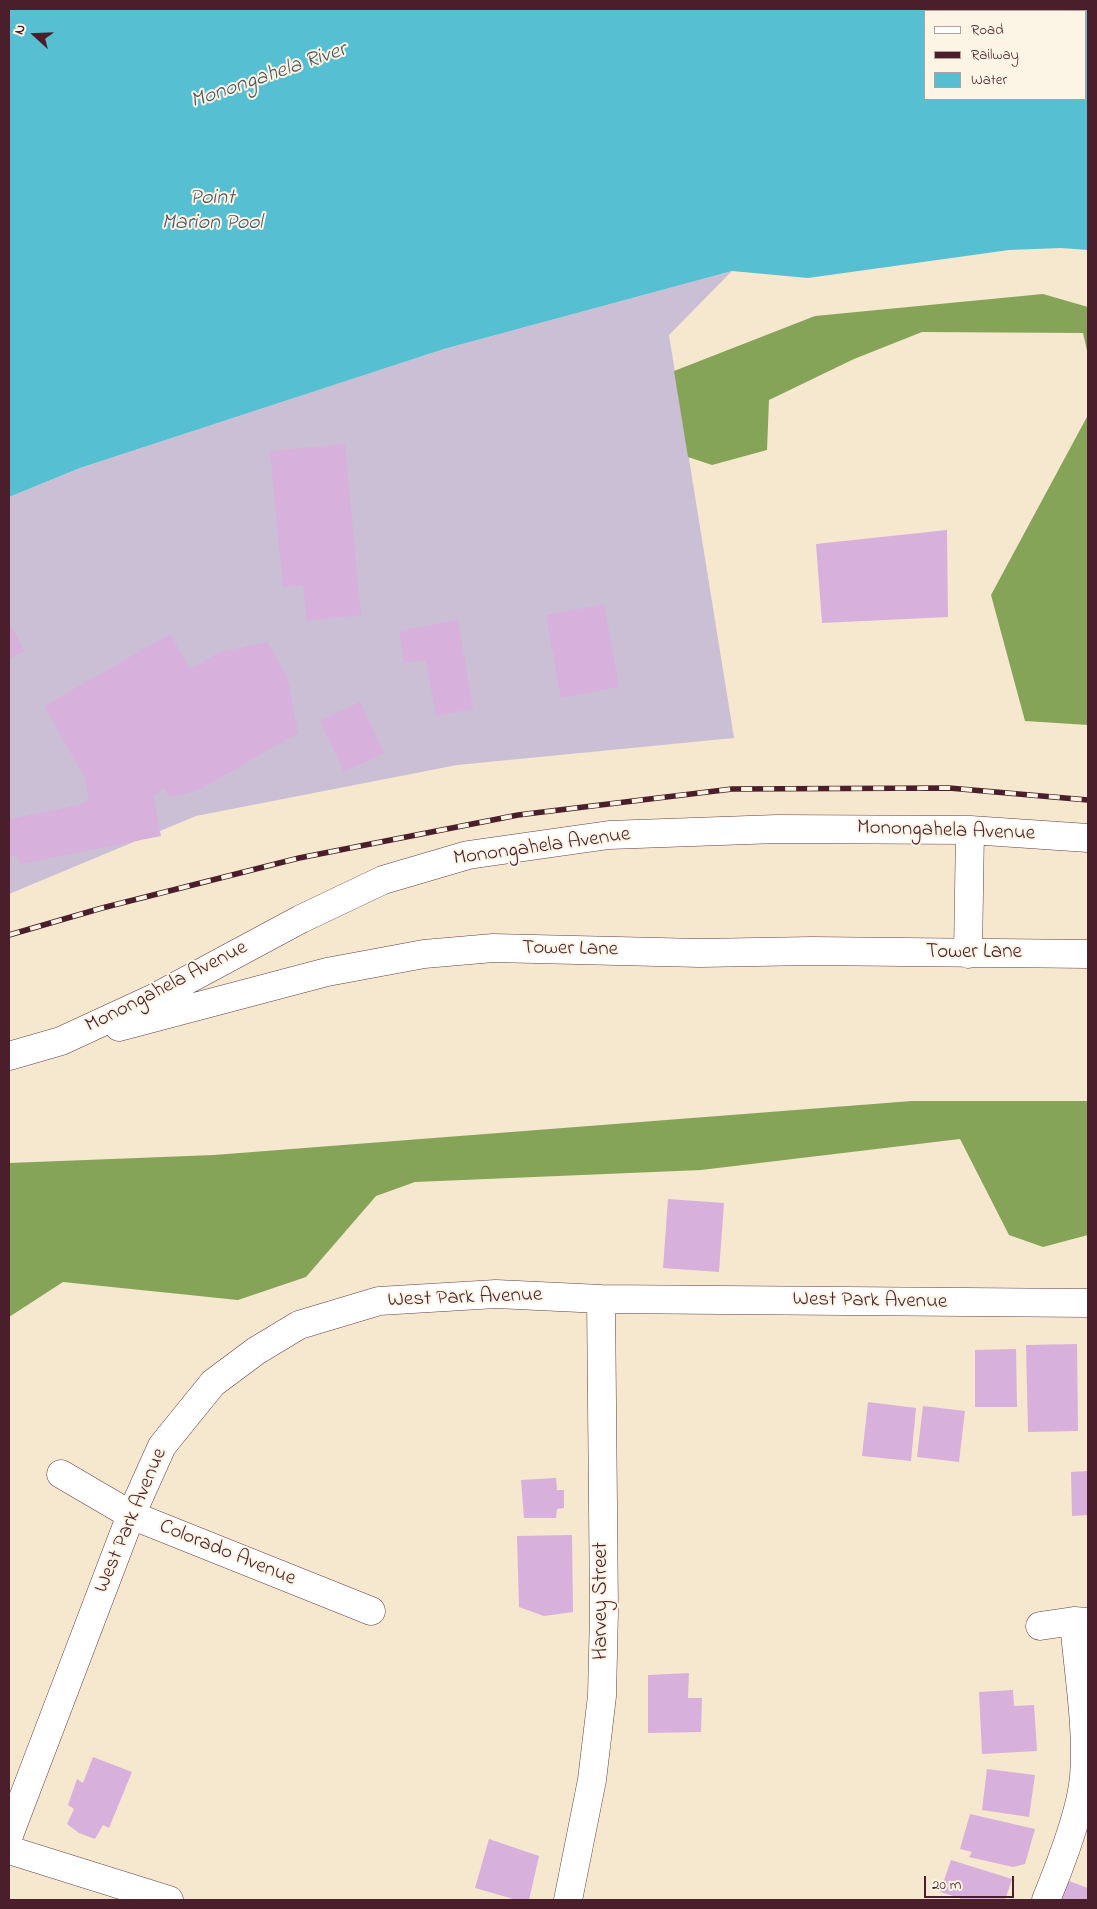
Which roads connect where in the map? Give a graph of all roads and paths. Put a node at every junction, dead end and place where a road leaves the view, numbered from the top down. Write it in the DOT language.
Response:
graph roads {
  1 [pos="970,830"];
  2 [pos="1088,838"];
  3 [pos="968,954"];
  4 [pos="1088,954"];
  5 [pos="61,1041"];
  6 [pos="9,1056"];
  7 [pos="601,1299"];
  8 [pos="1088,1303"];
  9 [pos="60,1474"];
  10 [pos="131,1515"];
  11 [pos="371,1611"];
  12 [pos="1081,1622"];
  13 [pos="1040,1626"];
  14 [pos="9,1835"];
  15 [pos="9,1850"];
  16 [pos="169,1900"];
  17 [pos="568,1900"];
  18 [pos="1046,1900"];
  1 -- 2 [label="street, Monongahela Avenue"];
  1 -- 3 [label="street"];
  1 -- 5 [label="street, Monongahela Avenue"];
  3 -- 4 [label="street, Tower Lane"];
  3 -- 5 [label="street, Tower Lane"];
  5 -- 6 [label="street, Monongahela Avenue"];
  7 -- 8 [label="street, West Park Avenue"];
  7 -- 10 [label="street, West Park Avenue"];
  7 -- 17 [label="street, Harvey Street"];
  9 -- 10 [label="street, Colorado Avenue"];
  10 -- 11 [label="street, Colorado Avenue"];
  10 -- 14 [label="street, West Park Avenue"];
  12 -- 13 [label="street"];
  12 -- 18 [label="street"];
  15 -- 16 [label="street"];
}
